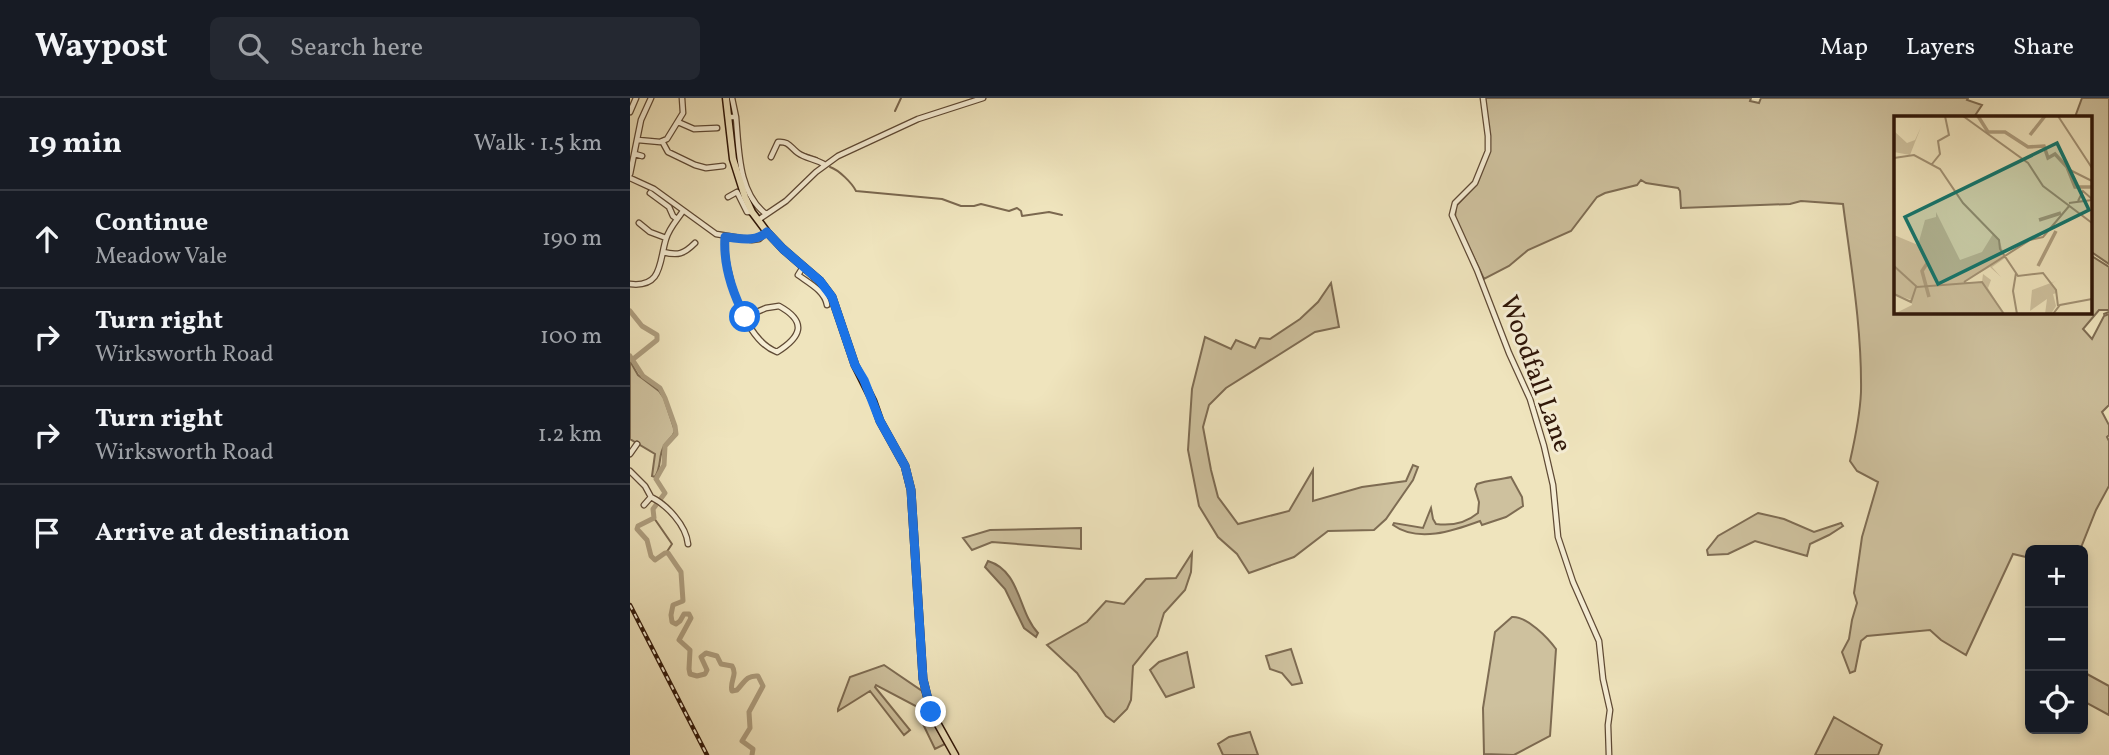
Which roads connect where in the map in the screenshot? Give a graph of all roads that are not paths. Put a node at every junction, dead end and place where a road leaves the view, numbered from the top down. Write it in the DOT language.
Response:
graph roads {
  1 [pos="639,98"];
  2 [pos="682,98"];
  3 [pos="726,98"];
  4 [pos="732,98"];
  5 [pos="983,98"];
  6 [pos="1483,98"];
  7 [pos="650,100"];
  8 [pos="630,112"];
  9 [pos="733,117"];
  10 [pos="678,122"];
  11 [pos="717,128"];
  12 [pos="632,133"];
  13 [pos="638,137"];
  14 [pos="662,141"];
  15 [pos="635,154"];
  16 [pos="642,156"];
  17 [pos="771,157"];
  18 [pos="825,165"];
  19 [pos="723,166"];
  20 [pos="630,176"];
  21 [pos="744,187"];
  22 [pos="650,193"];
  23 [pos="728,197"];
  24 [pos="683,211"];
  25 [pos="752,212"];
  26 [pos="766,214"];
  27 [pos="677,219"];
  28 [pos="757,220"];
  29 [pos="639,223"];
  30 [pos="767,232"];
  31 [pos="725,237"];
  32 [pos="666,238"];
  33 [pos="695,241"];
  34 [pos="663,252"];
  35 [pos="803,267"];
  36 [pos="630,284"];
  37 [pos="827,305"];
  38 [pos="745,317"];
  39 [pos="631,474"];
  40 [pos="651,498"];
  41 [pos="644,505"];
  42 [pos="688,544"];
  43 [pos="955,755"];
  44 [pos="1609,755"];
  1 -- 7 [label="street"];
  1 -- 8 [label="street"];
  2 -- 10 [label="street"];
  3 -- 9 [label="main road"];
  4 -- 9 [label="street"];
  5 -- 18 [label="street"];
  6 -- 44 [label="street, Woodfall Lane"];
  7 -- 13 [label="street"];
  9 -- 21 [label="main road"];
  10 -- 11 [label="street"];
  10 -- 14 [label="street"];
  12 -- 13 [label="street"];
  13 -- 14 [label="street"];
  13 -- 15 [label="street"];
  14 -- 19 [label="street"];
  15 -- 16 [label="street"];
  15 -- 20 [label="street"];
  17 -- 18 [label="street"];
  18 -- 26 [label="street"];
  20 -- 24 [label="street"];
  21 -- 25 [label="main road"];
  21 -- 26 [label="street"];
  22 -- 27 [label="street"];
  23 -- 25 [label="street"];
  24 -- 27 [label="street"];
  24 -- 31 [label="street"];
  25 -- 28 [label="main road"];
  26 -- 28 [label="street"];
  27 -- 32 [label="street"];
  28 -- 30 [label="main road"];
  29 -- 32 [label="street"];
  30 -- 31 [label="street"];
  30 -- 35 [label="main road"];
  31 -- 38 [label="street"];
  32 -- 34 [label="street"];
  33 -- 34 [label="street"];
  34 -- 36 [label="street"];
  35 -- 37 [label="street"];
  35 -- 43 [label="main road"];
  38 -- 38 [label="street"];
  39 -- 40 [label="street"];
  40 -- 41 [label="street"];
  40 -- 42 [label="street"];
}
